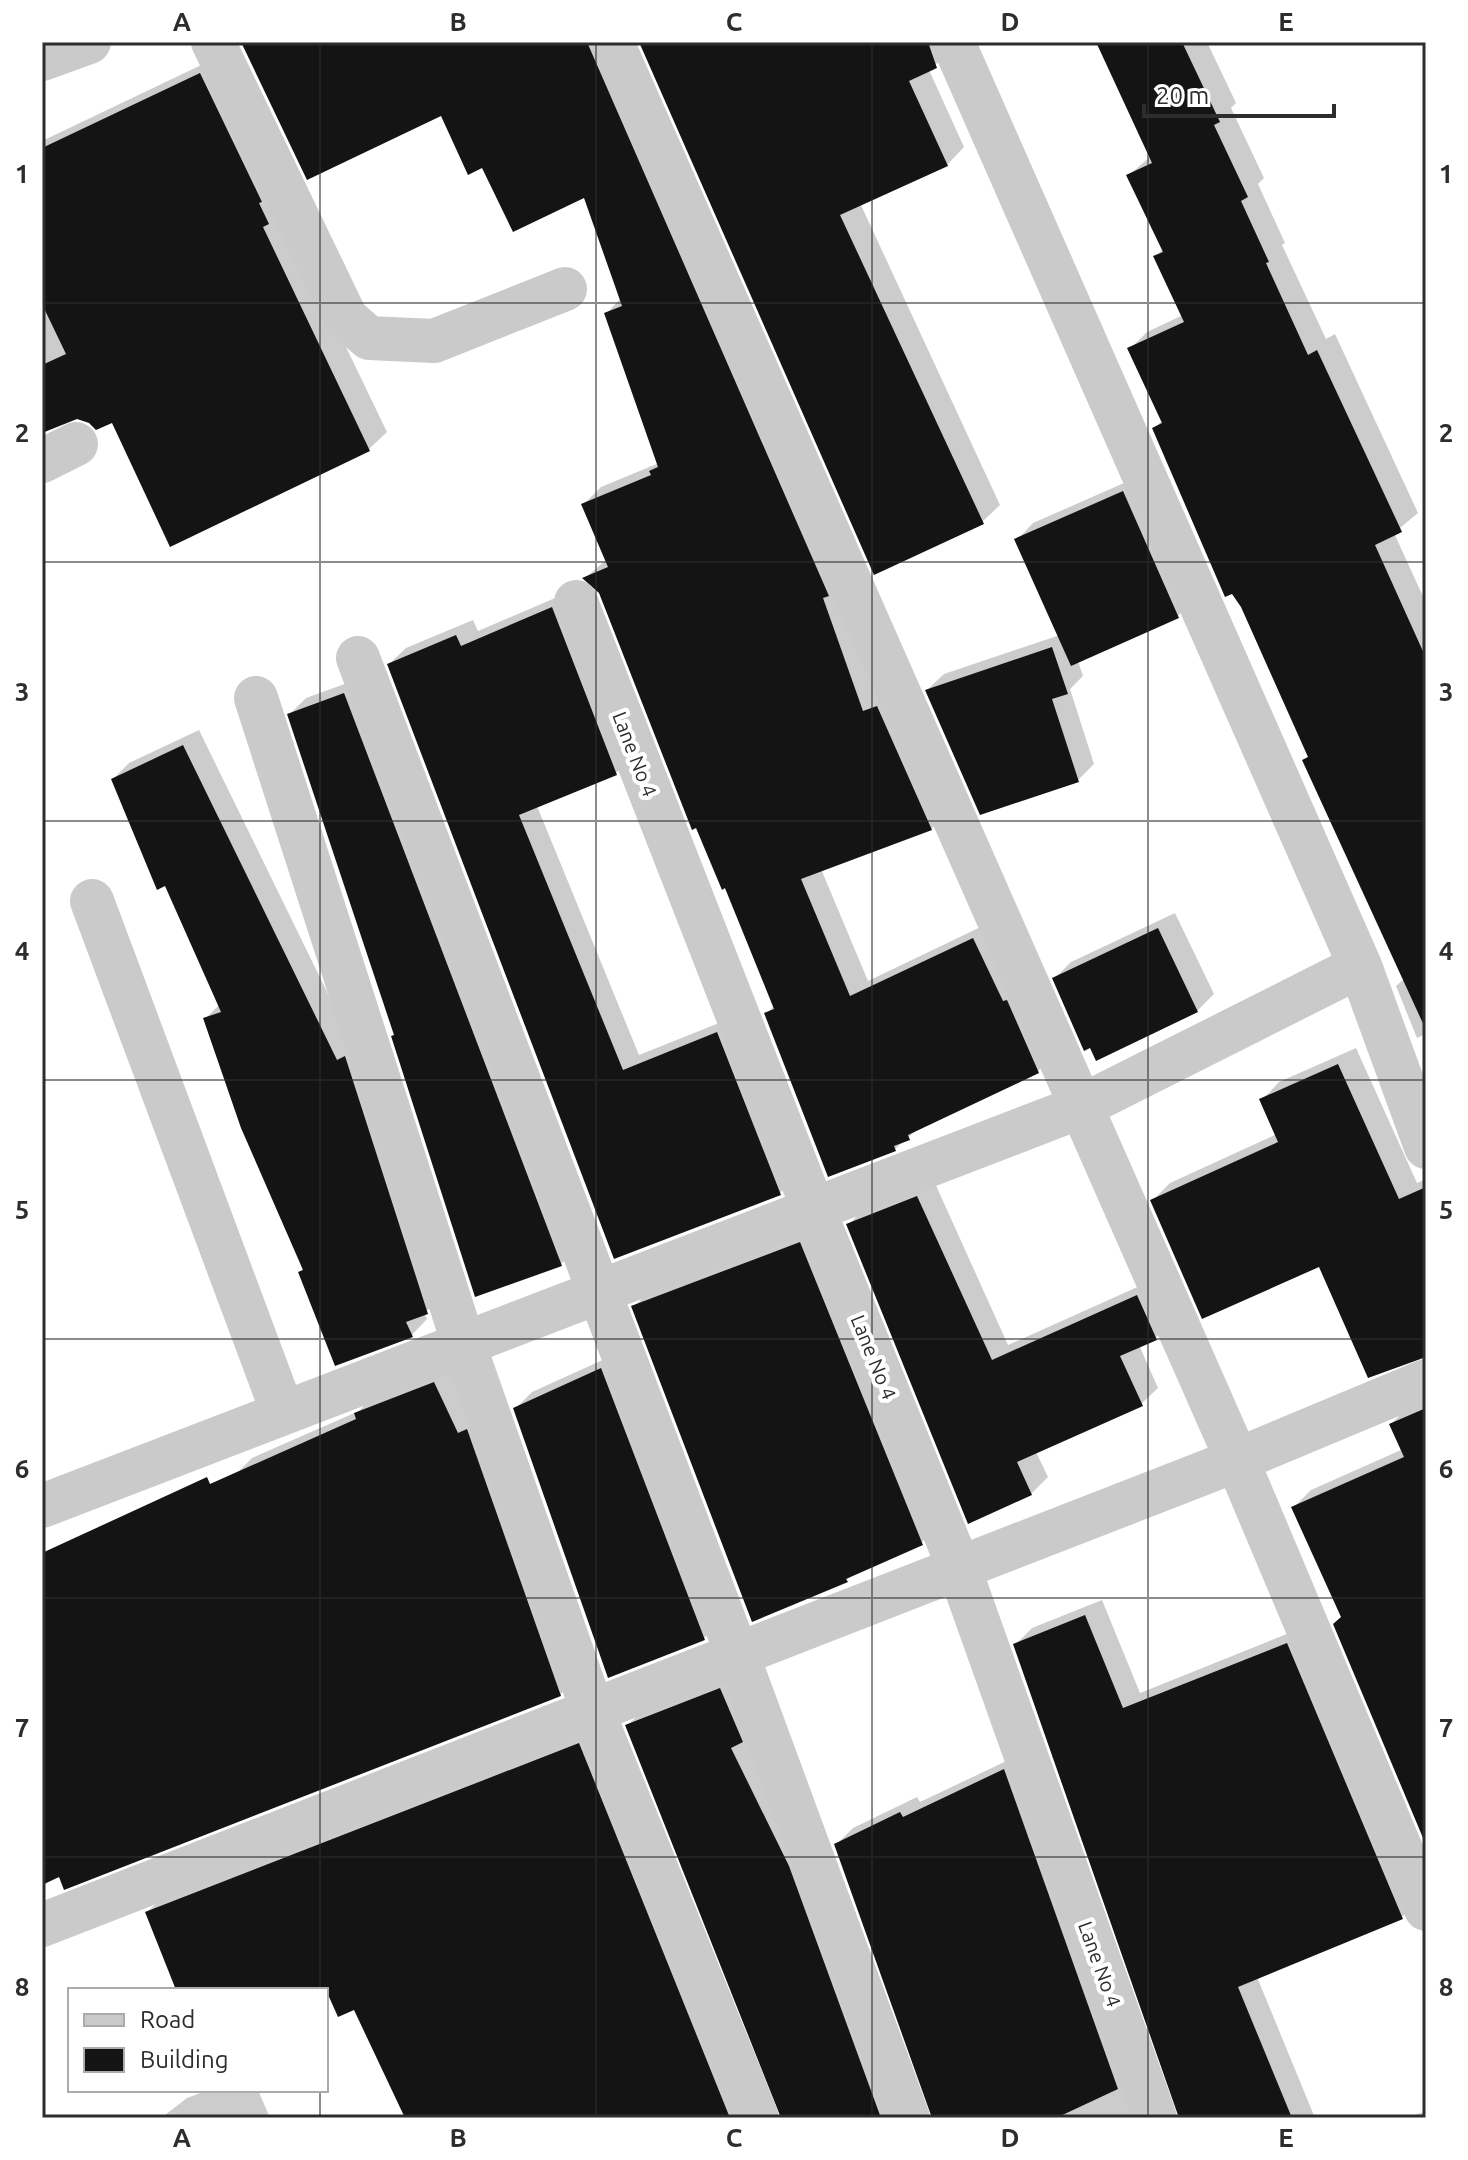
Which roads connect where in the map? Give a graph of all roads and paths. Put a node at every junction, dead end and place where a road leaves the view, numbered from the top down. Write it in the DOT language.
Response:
graph roads {
  1 [pos="89,42"];
  2 [pos="213,42"];
  3 [pos="612,42"];
  4 [pos="953,42"];
  5 [pos="42,59"];
  6 [pos="565,289"];
  7 [pos="576,602"];
  8 [pos="358,658"];
  9 [pos="256,698"];
  10 [pos="92,901"];
  11 [pos="1360,966"];
  12 [pos="1080,1107"];
  13 [pos="1426,1147"];
  14 [pos="813,1208"];
  15 [pos="597,1292"];
  16 [pos="464,1345"];
  17 [pos="1426,1381"];
  18 [pos="283,1413"];
  19 [pos="1237,1460"];
  20 [pos="42,1506"];
  21 [pos="959,1568"];
  22 [pos="737,1654"];
  23 [pos="593,1712"];
  24 [pos="1426,1909"];
  25 [pos="42,1925"];
  26 [pos="757,2118"];
  27 [pos="908,2118"];
  28 [pos="1155,2118"];
  1 -- 5 [label="street"];
  2 -- 6 [label="street"];
  3 -- 12 [label="street"];
  4 -- 11 [label="street"];
  7 -- 14 [label="street, Lane No 4"];
  8 -- 15 [label="street"];
  9 -- 16 [label="street"];
  10 -- 18 [label="street"];
  11 -- 12 [label="street"];
  11 -- 13 [label="street"];
  12 -- 14 [label="street"];
  12 -- 19 [label="street"];
  14 -- 15 [label="street"];
  14 -- 21 [label="street, Lane No 4"];
  15 -- 16 [label="street"];
  15 -- 22 [label="street"];
  16 -- 18 [label="street"];
  16 -- 23 [label="street"];
  17 -- 19 [label="street"];
  18 -- 20 [label="street"];
  19 -- 21 [label="street"];
  19 -- 24 [label="street"];
  21 -- 22 [label="street"];
  21 -- 28 [label="street, Lane No 4"];
  22 -- 23 [label="street"];
  22 -- 27 [label="street"];
  23 -- 25 [label="street"];
  23 -- 26 [label="street"];
}
